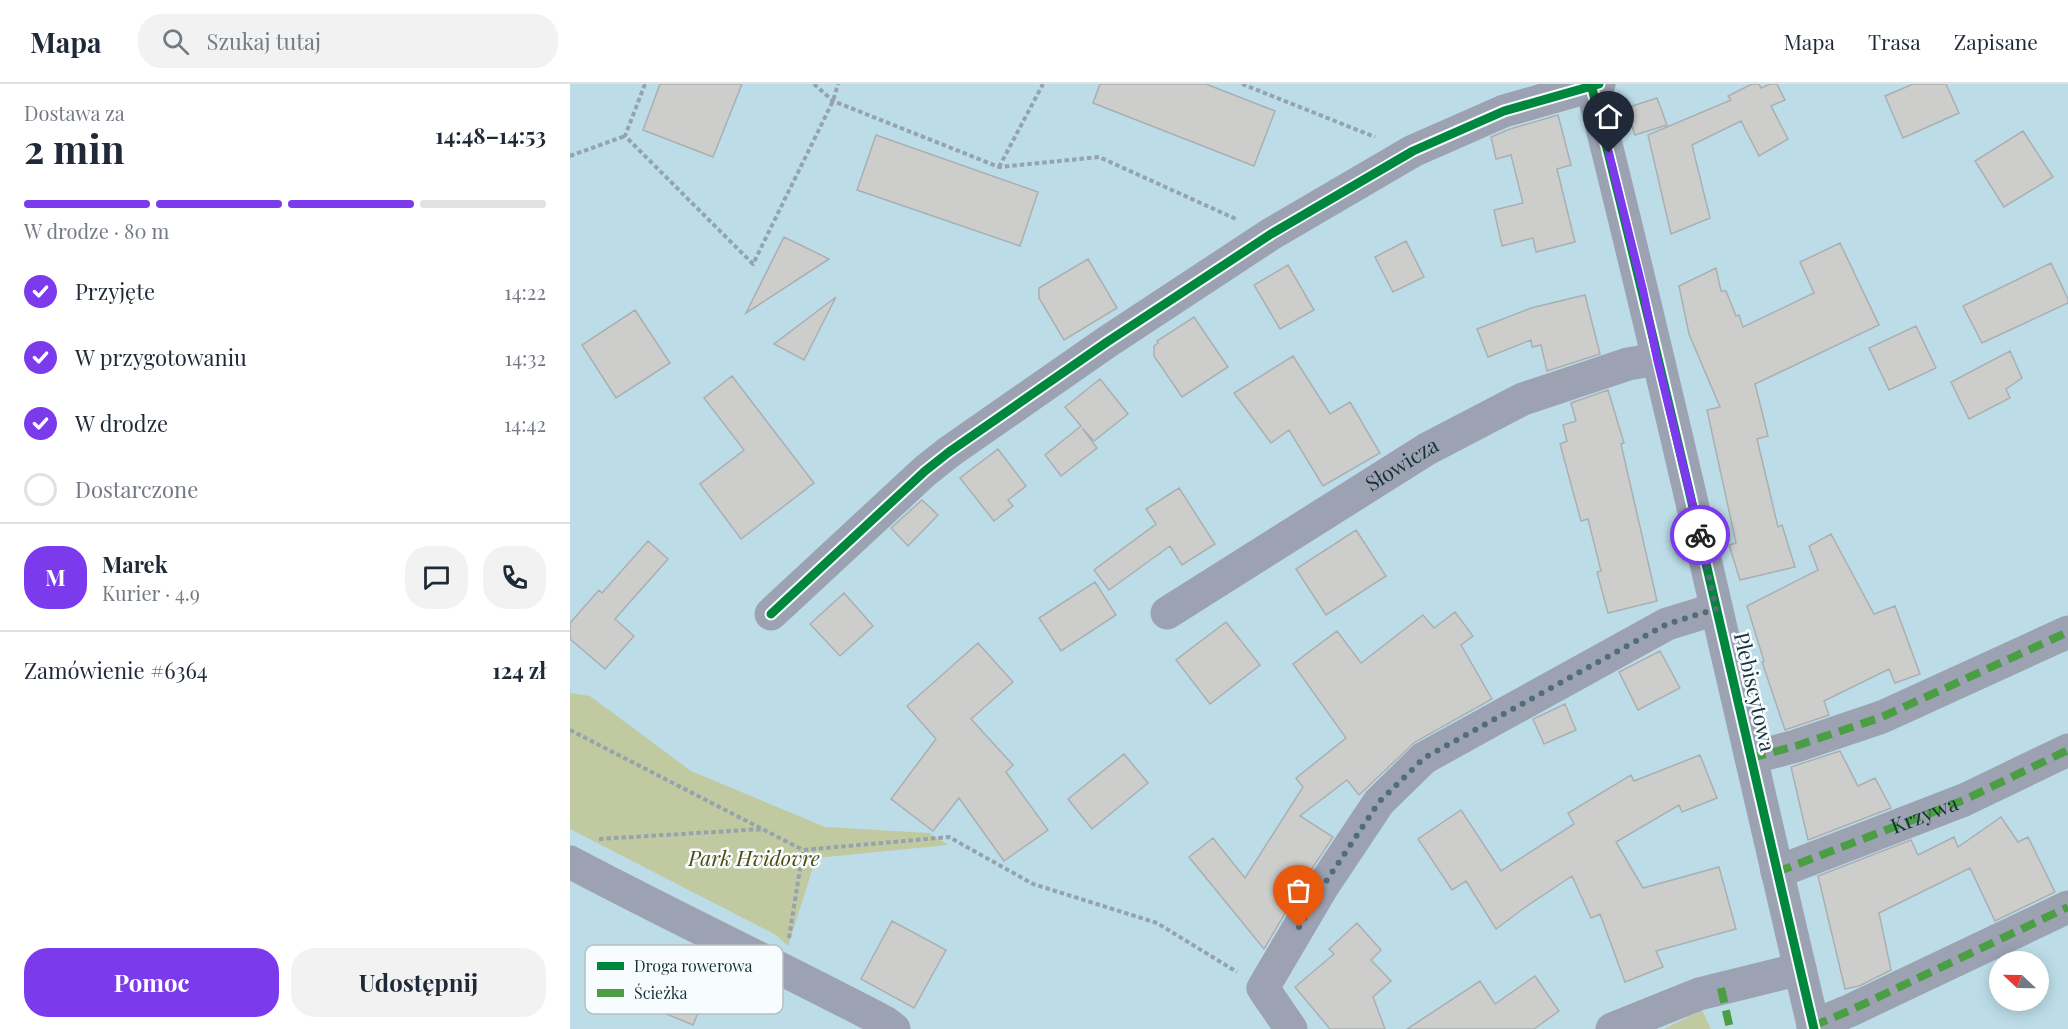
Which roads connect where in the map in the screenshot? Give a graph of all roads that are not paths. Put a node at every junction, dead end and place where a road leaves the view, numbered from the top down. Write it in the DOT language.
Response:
graph roads {
  1 [pos="1594,85"];
  2 [pos="1657,359"];
  3 [pos="1716,609"];
  4 [pos="1167,613"];
  5 [pos="771,614"];
  6 [pos="2068,632"];
  7 [pos="2068,750"];
  8 [pos="1751,758"];
  9 [pos="579,851"];
  10 [pos="1777,872"];
  11 [pos="2068,907"];
  12 [pos="735,945"];
  13 [pos="783,969"];
  14 [pos="1800,969"];
  15 [pos="1813,1028"];
  16 [pos="894,1029"];
  17 [pos="1291,1029"];
  18 [pos="1612,1029"];
  1 -- 2 [label="street, Plebiscytowa"];
  1 -- 5 [label="street"];
  2 -- 3 [label="street, Plebiscytowa"];
  2 -- 4 [label="street, Słowicza"];
  3 -- 8 [label="street, Plebiscytowa"];
  3 -- 17 [label="street"];
  6 -- 8 [label="street"];
  7 -- 10 [label="street, Krzywa"];
  8 -- 10 [label="street, Plebiscytowa"];
  9 -- 12 [label="street"];
  10 -- 14 [label="street, Plebiscytowa"];
  11 -- 15 [label="street"];
  13 -- 16 [label="street"];
  14 -- 15 [label="street, Plebiscytowa"];
  14 -- 18 [label="street"];
}
